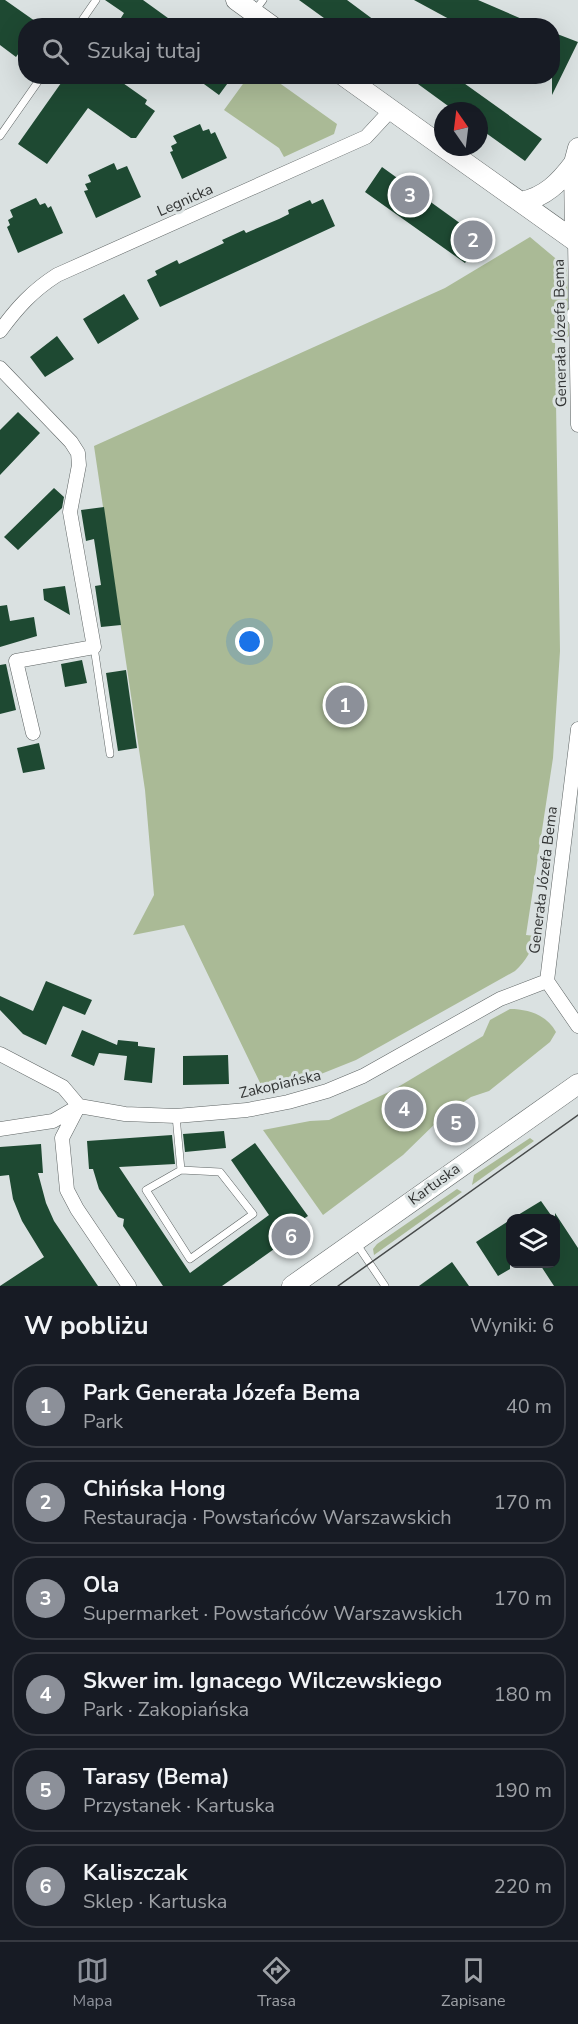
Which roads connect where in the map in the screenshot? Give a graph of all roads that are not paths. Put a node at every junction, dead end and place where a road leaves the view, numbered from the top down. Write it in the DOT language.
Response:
graph roads {
  1 [pos="96,0"];
  2 [pos="236,0"];
  3 [pos="259,6"];
  4 [pos="84,18"];
  5 [pos="36,84"];
  6 [pos="355,84"];
  7 [pos="391,110"];
  8 [pos="0,136"];
  9 [pos="434,141"];
  10 [pos="456,156"];
  11 [pos="576,156"];
  12 [pos="520,202"];
  13 [pos="576,241"];
  14 [pos="577,315"];
  15 [pos="0,331"];
  16 [pos="0,368"];
  17 [pos="578,425"];
  18 [pos="94,646"];
  19 [pos="578,729"];
  20 [pos="33,733"];
  21 [pos="110,754"];
  22 [pos="547,981"];
  23 [pos="578,1026"];
  24 [pos="0,1054"];
  25 [pos="578,1084"];
  26 [pos="79,1106"];
  27 [pos="176,1116"];
  28 [pos="0,1129"];
  29 [pos="181,1170"];
  30 [pos="355,1241"];
  31 [pos="129,1286"];
  32 [pos="292,1286"];
  33 [pos="385,1286"];
  1 -- 4 [label="lane"];
  2 -- 3 [label="street"];
  5 -- 8 [label="lane"];
  6 -- 7 [label="street"];
  7 -- 9 [label="street"];
  7 -- 15 [label="street, Legnicka"];
  10 -- 12 [label="street"];
  11 -- 12 [label="street"];
  11 -- 13 [label="street"];
  12 -- 13 [label="street"];
  13 -- 14 [label="street, Generała Józefa Bema"];
  14 -- 17 [label="street, Generała Józefa Bema"];
  16 -- 18 [label="street"];
  18 -- 20 [label="street"];
  18 -- 21 [label="lane"];
  19 -- 22 [label="street, Generała Józefa Bema"];
  22 -- 23 [label="street"];
  22 -- 27 [label="street, Zakopiańska"];
  24 -- 26 [label="street"];
  25 -- 30 [label="street, Kartuska"];
  26 -- 27 [label="street, Zakopiańska"];
  26 -- 28 [label="street"];
  26 -- 31 [label="street"];
  27 -- 29 [label="lane"];
  29 -- 29 [label="lane"];
  30 -- 32 [label="street, Kartuska"];
  30 -- 33 [label="lane"];
}
